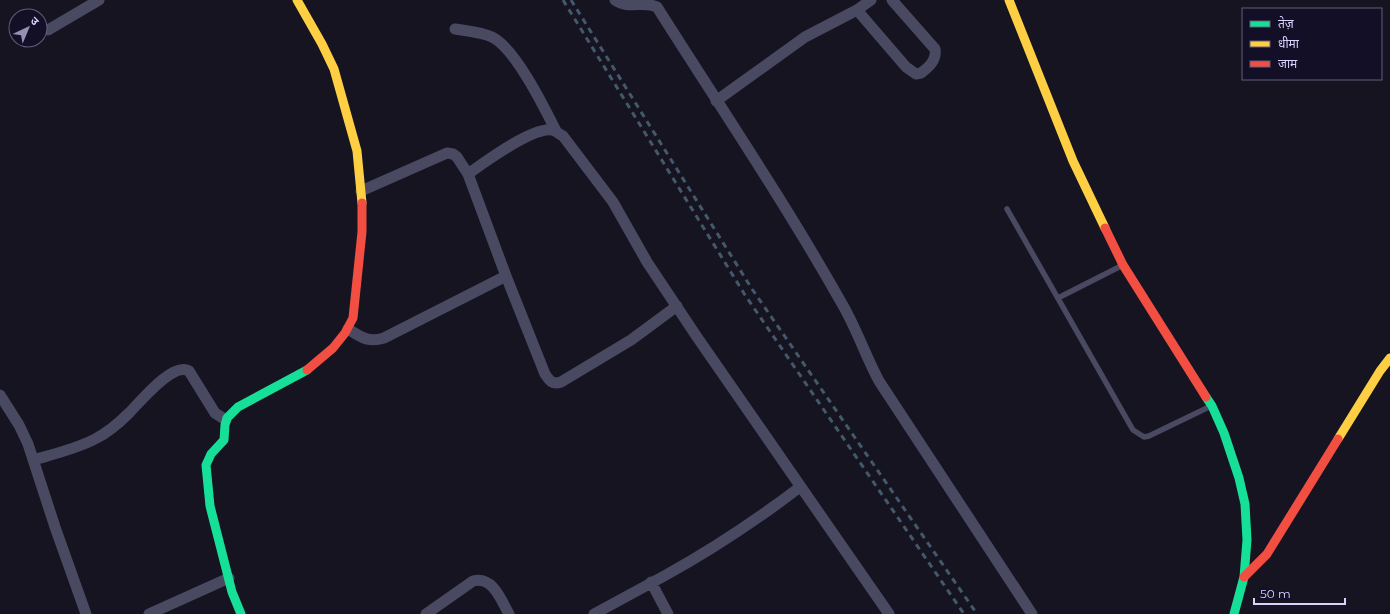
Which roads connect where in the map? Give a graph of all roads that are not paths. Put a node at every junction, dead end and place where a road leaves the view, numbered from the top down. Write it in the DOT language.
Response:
graph roads {
  1 [pos="99,0"];
  2 [pos="297,0"];
  3 [pos="615,0"];
  4 [pos="871,0"];
  5 [pos="892,0"];
  6 [pos="1009,0"];
  7 [pos="856,10"];
  8 [pos="455,29"];
  9 [pos="48,30"];
  10 [pos="716,101"];
  11 [pos="556,131"];
  12 [pos="468,174"];
  13 [pos="361,191"];
  14 [pos="1007,209"];
  15 [pos="1123,265"];
  16 [pos="506,276"];
  17 [pos="1058,298"];
  18 [pos="676,306"];
  19 [pos="348,328"];
  20 [pos="1390,358"];
  21 [pos="0,396"];
  22 [pos="1212,406"];
  23 [pos="226,420"];
  24 [pos="33,460"];
  25 [pos="800,487"];
  26 [pos="1244,577"];
  27 [pos="229,578"];
  28 [pos="651,582"];
  29 [pos="86,614"];
  30 [pos="149,614"];
  31 [pos="241,614"];
  32 [pos="426,614"];
  33 [pos="509,614"];
  34 [pos="594,614"];
  35 [pos="668,614"];
  36 [pos="889,614"];
  37 [pos="1032,614"];
  38 [pos="1234,614"];
  1 -- 9 [label="street"];
  2 -- 13 [label="main road"];
  3 -- 10 [label="street"];
  4 -- 7 [label="street"];
  5 -- 7 [label="street"];
  6 -- 15 [label="main road"];
  7 -- 10 [label="street"];
  8 -- 11 [label="street"];
  10 -- 37 [label="street"];
  11 -- 12 [label="street"];
  11 -- 18 [label="street"];
  12 -- 13 [label="street"];
  12 -- 16 [label="street"];
  13 -- 19 [label="main road"];
  14 -- 17 [label="lane"];
  15 -- 17 [label="lane"];
  15 -- 22 [label="main road"];
  16 -- 18 [label="street"];
  16 -- 19 [label="street"];
  17 -- 22 [label="lane"];
  18 -- 25 [label="street"];
  19 -- 23 [label="main road"];
  20 -- 26 [label="main road"];
  21 -- 24 [label="street"];
  22 -- 26 [label="main road"];
  23 -- 24 [label="street"];
  23 -- 27 [label="main road"];
  24 -- 29 [label="street"];
  25 -- 28 [label="street"];
  25 -- 36 [label="street"];
  26 -- 38 [label="main road"];
  27 -- 30 [label="street"];
  27 -- 31 [label="main road"];
  28 -- 34 [label="street"];
  28 -- 35 [label="street"];
  32 -- 33 [label="street"];
}
